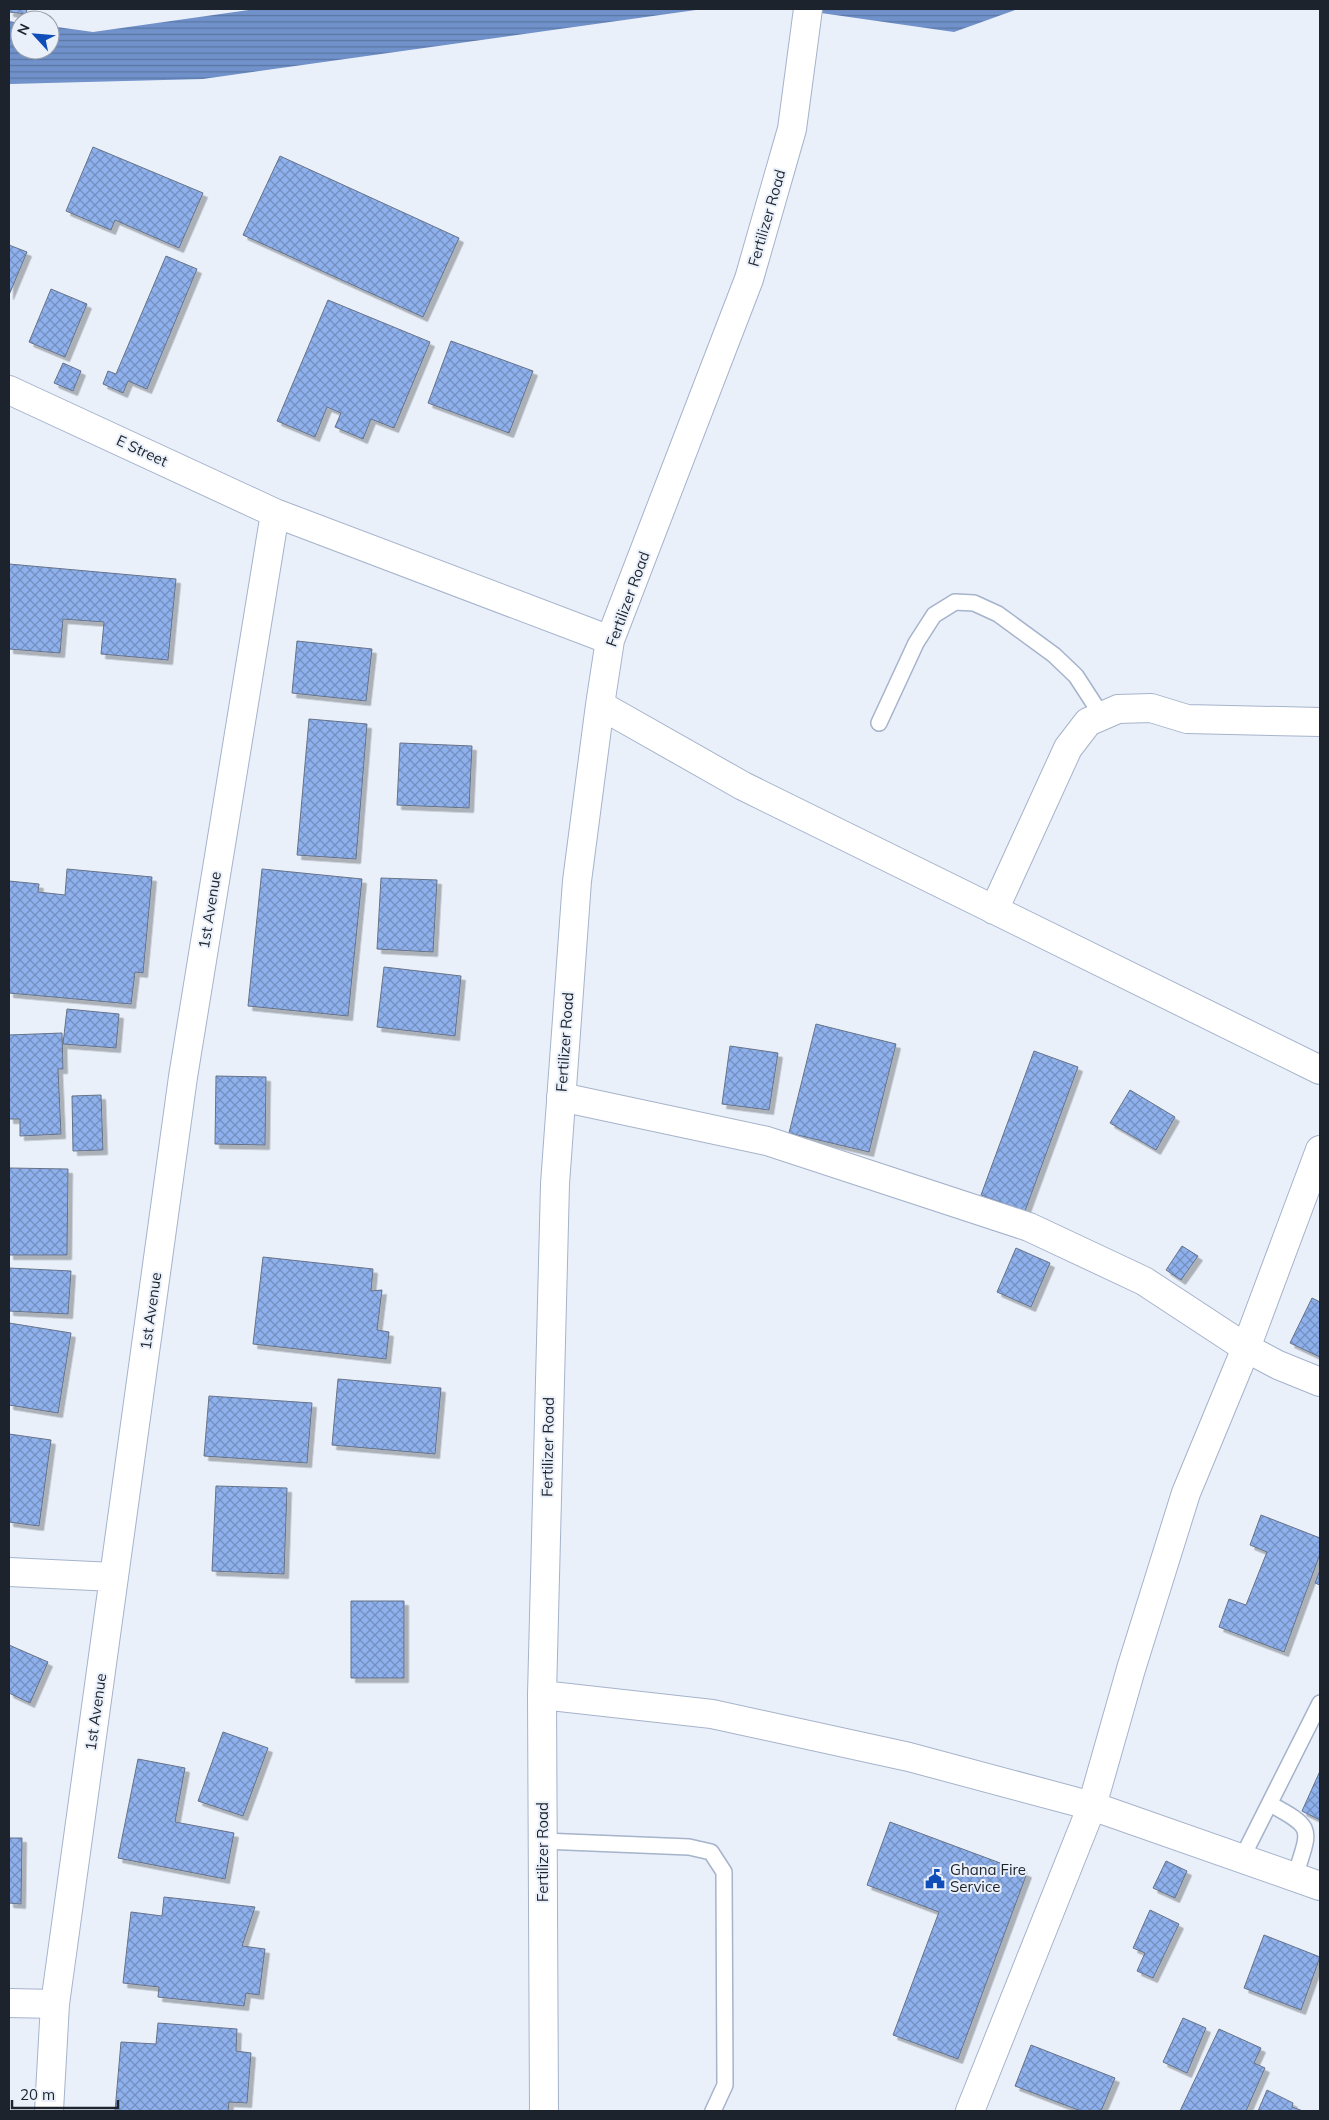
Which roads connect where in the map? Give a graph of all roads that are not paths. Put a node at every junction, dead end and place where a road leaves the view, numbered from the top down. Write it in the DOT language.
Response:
graph roads {
  1 [pos="808,9"];
  2 [pos="9,390"];
  3 [pos="275,513"];
  4 [pos="610,640"];
  5 [pos="600,705"];
  6 [pos="1102,716"];
  7 [pos="1320,722"];
  8 [pos="879,723"];
  9 [pos="994,910"];
  10 [pos="1320,1070"];
  11 [pos="561,1097"];
  12 [pos="1320,1150"];
  13 [pos="1246,1348"];
  14 [pos="1320,1382"];
  15 [pos="9,1572"];
  16 [pos="114,1577"];
  17 [pos="542,1695"];
  18 [pos="1320,1703"];
  19 [pos="1270,1804"];
  20 [pos="1092,1806"];
  21 [pos="543,1841"];
  22 [pos="1242,1858"];
  23 [pos="1295,1877"];
  24 [pos="1320,1886"];
  25 [pos="9,2003"];
  26 [pos="55,2004"];
  27 [pos="50,2111"];
  28 [pos="544,2111"];
  29 [pos="713,2111"];
  30 [pos="970,2111"];
  1 -- 4 [label="street, Fertilizer Road"];
  2 -- 3 [label="street, E Street"];
  3 -- 4 [label="street, E Street"];
  3 -- 16 [label="street, 1st Avenue"];
  4 -- 5 [label="street, Fertilizer Road"];
  5 -- 9 [label="street"];
  5 -- 11 [label="street, Fertilizer Road"];
  6 -- 7 [label="street"];
  6 -- 8 [label="lane"];
  6 -- 9 [label="street"];
  9 -- 10 [label="street"];
  11 -- 13 [label="street"];
  11 -- 17 [label="street, Fertilizer Road"];
  12 -- 13 [label="street"];
  13 -- 14 [label="street"];
  13 -- 20 [label="street"];
  15 -- 16 [label="street"];
  16 -- 26 [label="street, 1st Avenue"];
  17 -- 20 [label="street"];
  17 -- 21 [label="street, Fertilizer Road"];
  18 -- 19 [label="lane"];
  19 -- 22 [label="lane"];
  19 -- 23 [label="lane"];
  20 -- 22 [label="street"];
  20 -- 30 [label="street"];
  21 -- 28 [label="street, Fertilizer Road"];
  21 -- 29 [label="lane"];
  22 -- 23 [label="street"];
  23 -- 24 [label="street"];
  25 -- 26 [label="street"];
  26 -- 27 [label="street, 1st Avenue"];
}
